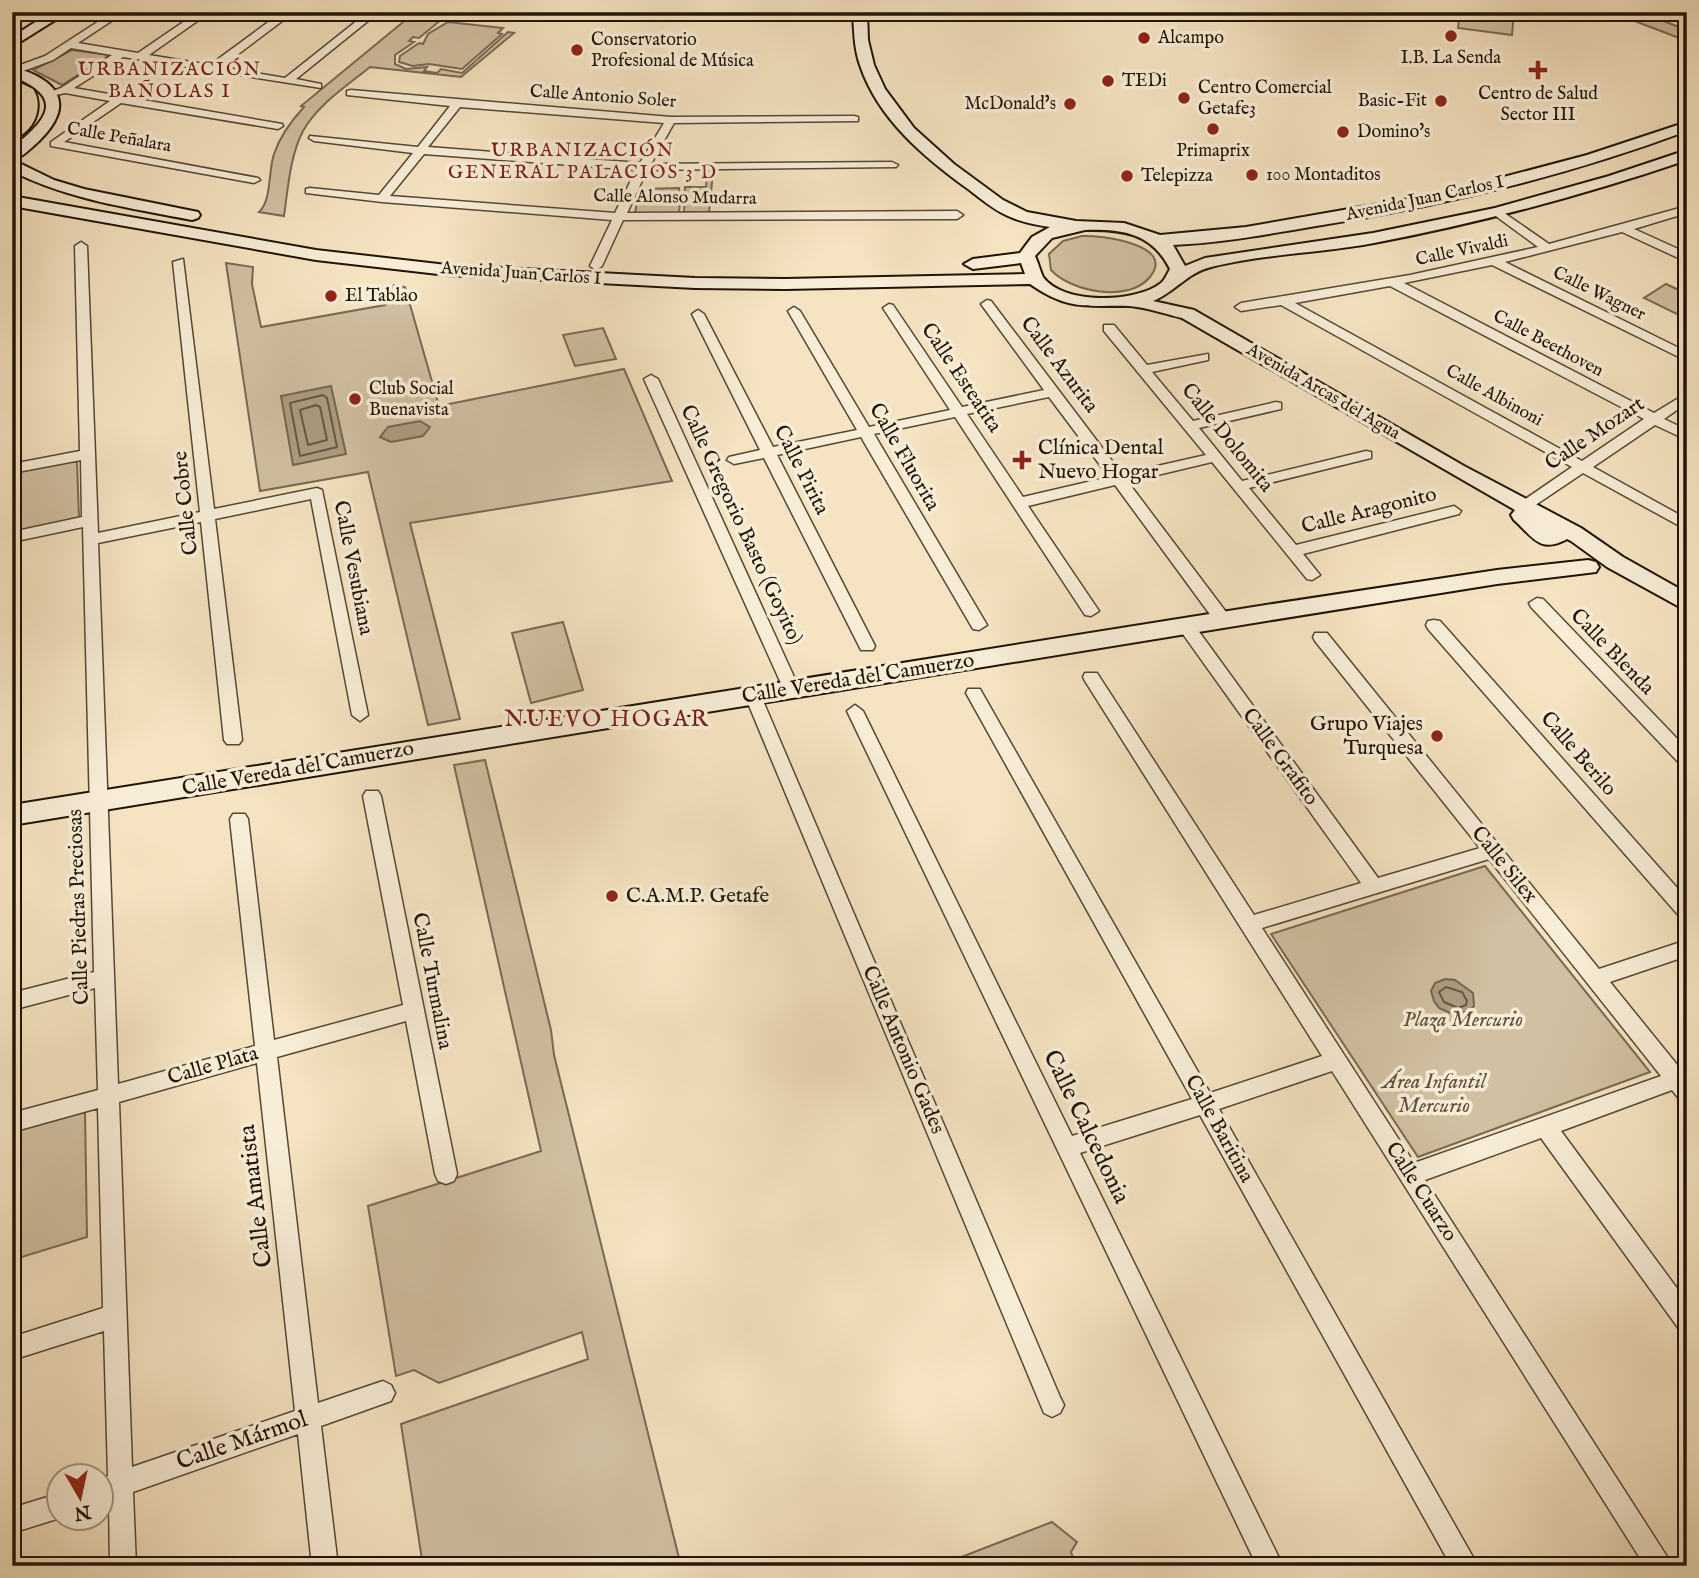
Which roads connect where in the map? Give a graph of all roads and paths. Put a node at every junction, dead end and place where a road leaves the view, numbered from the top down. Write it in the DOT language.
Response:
graph roads {
  1 [pos="61,12"];
  2 [pos="120,12"];
  3 [pos="205,12"];
  4 [pos="289,12"];
  5 [pos="374,12"];
  6 [pos="860,12"];
  7 [pos="12,43"];
  8 [pos="70,45"];
  9 [pos="121,53"];
  10 [pos="141,56"];
  11 [pos="213,68"];
  12 [pos="13,76"];
  13 [pos="287,81"];
  14 [pos="317,86"];
  15 [pos="58,91"];
  16 [pos="351,93"];
  17 [pos="121,98"];
  18 [pos="457,104"];
  19 [pos="854,119"];
  20 [pos="671,120"];
  21 [pos="278,125"];
  22 [pos="1687,126"];
  23 [pos="28,135"];
  24 [pos="314,138"];
  25 [pos="1687,141"];
  26 [pos="12,146"];
  27 [pos="419,150"];
  28 [pos="1687,155"];
  29 [pos="12,156"];
  30 [pos="12,165"];
  31 [pos="892,165"];
  32 [pos="643,167"];
  33 [pos="40,179"];
  34 [pos="254,180"];
  35 [pos="12,190"];
  36 [pos="310,191"];
  37 [pos="382,199"];
  38 [pos="12,201"];
  39 [pos="1687,209"];
  40 [pos="1013,212"];
  41 [pos="1497,212"];
  42 [pos="957,215"];
  43 [pos="12,217"];
  44 [pos="618,217"];
  45 [pos="210,219"];
  46 [pos="1076,226"];
  47 [pos="1624,229"];
  48 [pos="271,230"];
  49 [pos="1157,240"];
  50 [pos="304,241"];
  51 [pos="81,246"];
  52 [pos="1548,249"];
  53 [pos="1030,251"];
  54 [pos="1174,256"];
  55 [pos="1687,258"];
  56 [pos="357,260"];
  57 [pos="179,262"];
  58 [pos="1495,262"];
  59 [pos="596,266"];
  60 [pos="1036,279"];
  61 [pos="1172,283"];
  62 [pos="1394,283"];
  63 [pos="1283,301"];
  64 [pos="987,303"];
  65 [pos="1132,303"];
  66 [pos="1241,307"];
  67 [pos="890,308"];
  68 [pos="793,311"];
  69 [pos="698,314"];
  70 [pos="1188,314"];
  71 [pos="1109,328"];
  72 [pos="1687,357"];
  73 [pos="1203,358"];
  74 [pos="1144,370"];
  75 [pos="651,379"];
  76 [pos="1053,391"];
  77 [pos="1687,397"];
  78 [pos="1276,406"];
  79 [pos="958,412"];
  80 [pos="1654,419"];
  81 [pos="1190,426"];
  82 [pos="865,432"];
  83 [pos="1687,436"];
  84 [pos="768,453"];
  85 [pos="87,454"];
  86 [pos="1366,456"];
  87 [pos="1216,457"];
  88 [pos="734,460"];
  89 [pos="1582,467"];
  90 [pos="12,469"];
  91 [pos="1457,470"];
  92 [pos="1118,480"];
  93 [pos="1239,486"];
  94 [pos="1019,503"];
  95 [pos="1525,505"];
  96 [pos="1454,511"];
  97 [pos="208,515"];
  98 [pos="1687,525"];
  99 [pos="89,531"];
  100 [pos="1574,533"];
  101 [pos="12,537"];
  102 [pos="1549,541"];
  103 [pos="1293,551"];
  104 [pos="1595,563"];
  105 [pos="1312,575"];
  106 [pos="1497,577"];
  107 [pos="1537,603"];
  108 [pos="1091,611"];
  109 [pos="1223,620"];
  110 [pos="979,625"];
  111 [pos="1434,625"];
  112 [pos="1186,626"];
  113 [pos="1321,636"];
  114 [pos="867,646"];
  115 [pos="1091,677"];
  116 [pos="792,690"];
  117 [pos="974,693"];
  118 [pos="753,696"];
  119 [pos="855,711"];
  120 [pos="360,715"];
  121 [pos="233,740"];
  122 [pos="1687,761"];
  123 [pos="372,796"];
  124 [pos="98,802"];
  125 [pos="12,815"];
  126 [pos="239,819"];
  127 [pos="1493,851"];
  128 [pos="1374,887"];
  129 [pos="1687,912"];
  130 [pos="1251,924"];
  131 [pos="1687,948"];
  132 [pos="103,978"];
  133 [pos="1595,979"];
  134 [pos="12,1002"];
  135 [pos="414,1010"];
  136 [pos="266,1050"];
  137 [pos="1337,1060"];
  138 [pos="1681,1086"];
  139 [pos="108,1096"];
  140 [pos="1205,1104"];
  141 [pos="12,1123"];
  142 [pos="1545,1126"];
  143 [pos="1067,1147"];
  144 [pos="1408,1171"];
  145 [pos="446,1174"];
  146 [pos="115,1316"];
  147 [pos="1687,1321"];
  148 [pos="12,1349"];
  149 [pos="383,1393"];
  150 [pos="1052,1405"];
  151 [pos="308,1418"];
  152 [pos="112,1462"];
  153 [pos="116,1485"];
  154 [pos="46,1509"];
  155 [pos="116,1520"];
  156 [pos="12,1521"];
  157 [pos="123,1566"];
  158 [pos="325,1566"];
  159 [pos="1270,1566"];
  160 [pos="1465,1566"];
  161 [pos="1660,1566"];
  1 -- 7 [label="main road"];
  2 -- 8 [label="street"];
  3 -- 10 [label="street"];
  4 -- 11 [label="street"];
  5 -- 13 [label="street"];
  6 -- 40 [label="main road"];
  8 -- 9 [label="street"];
  8 -- 12 [label="street"];
  9 -- 10 [label="street"];
  9 -- 15 [label="street"];
  10 -- 11 [label="street"];
  11 -- 13 [label="street"];
  12 -- 15 [label="main road"];
  12 -- 23 [label="highway"];
  13 -- 14 [label="street"];
  15 -- 17 [label="street"];
  15 -- 23 [label="main road"];
  16 -- 18 [label="street, Calle Antonio Soler"];
  17 -- 21 [label="street"];
  17 -- 34 [label="street, Calle Peñalara"];
  18 -- 20 [label="street, Calle Antonio Soler"];
  18 -- 27 [label="street"];
  19 -- 20 [label="street, Calle Antonio Soler"];
  20 -- 32 [label="street"];
  22 -- 49 [label="main road, Avenida Juan Carlos I"];
  23 -- 26 [label="main road"];
  23 -- 29 [label="main road"];
  23 -- 33 [label="main road"];
  24 -- 27 [label="street"];
  25 -- 54 [label="main road, Avenida Juan Carlos I"];
  27 -- 32 [label="street"];
  27 -- 37 [label="street"];
  28 -- 41 [label="main road, Avenida Juan Carlos I"];
  30 -- 33 [label="main road"];
  31 -- 32 [label="street"];
  32 -- 44 [label="street"];
  33 -- 45 [label="main road"];
  35 -- 50 [label="main road, Avenida Juan Carlos I"];
  36 -- 37 [label="street, Calle Alonso Mudarra"];
  37 -- 44 [label="street, Calle Alonso Mudarra"];
  38 -- 56 [label="main road, Avenida Juan Carlos I"];
  39 -- 47 [label="street, Calle Vivaldi"];
  40 -- 46 [label="main road"];
  40 -- 53 [label="main road"];
  41 -- 52 [label="street"];
  41 -- 61 [label="main road, Avenida Juan Carlos I"];
  42 -- 44 [label="street, Calle Alonso Mudarra"];
  43 -- 56 [label="main road"];
  44 -- 59 [label="street"];
  46 -- 49 [label="main road"];
  46 -- 53 [label="main road, Avenida Juan Carlos I"];
  47 -- 52 [label="street, Calle Vivaldi"];
  47 -- 55 [label="street"];
  48 -- 50 [label="main road"];
  49 -- 54 [label="main road"];
  50 -- 59 [label="main road, Avenida Juan Carlos I"];
  51 -- 85 [label="street, Calle Piedras Preciosas"];
  52 -- 58 [label="street, Calle Vivaldi"];
  53 -- 59 [label="main road, Avenida Juan Carlos I"];
  53 -- 60 [label="main road"];
  54 -- 61 [label="main road"];
  56 -- 60 [label="main road, Avenida Juan Carlos I"];
  57 -- 97 [label="street, Calle Cobre"];
  58 -- 62 [label="street, Calle Vivaldi"];
  58 -- 72 [label="street, Calle Wagner"];
  60 -- 65 [label="main road"];
  61 -- 65 [label="main road, Avenida Juan Carlos I"];
  61 -- 70 [label="main road, Avenida Arcas del Agua"];
  62 -- 63 [label="street, Calle Vivaldi"];
  62 -- 80 [label="street, Calle Beethoven"];
  63 -- 66 [label="street, Calle Vivaldi"];
  63 -- 89 [label="street, Calle Albinoni"];
  64 -- 76 [label="street, Calle Azurita"];
  65 -- 70 [label="main road, Avenida Arcas del Agua"];
  67 -- 79 [label="street, Calle Esteatita"];
  68 -- 82 [label="street, Calle Fluorita"];
  69 -- 84 [label="street, Calle Pirita"];
  70 -- 91 [label="main road, Avenida Arcas del Agua"];
  71 -- 74 [label="street, Calle Dolomita"];
  73 -- 74 [label="street"];
  74 -- 81 [label="street, Calle Dolomita"];
  75 -- 116 [label="street, Calle Gregorio Basto (Goyito)"];
  76 -- 79 [label="street"];
  76 -- 92 [label="street, Calle Azurita"];
  77 -- 80 [label="street, Calle Mozart"];
  78 -- 81 [label="street"];
  79 -- 82 [label="street"];
  79 -- 94 [label="street, Calle Esteatita"];
  80 -- 83 [label="street, Calle Beethoven"];
  80 -- 89 [label="street, Calle Mozart"];
  81 -- 87 [label="street, Calle Dolomita"];
  82 -- 84 [label="street"];
  82 -- 110 [label="street, Calle Fluorita"];
  84 -- 88 [label="street"];
  84 -- 114 [label="street, Calle Pirita"];
  85 -- 90 [label="street"];
  85 -- 99 [label="street, Calle Piedras Preciosas"];
  86 -- 93 [label="street"];
  87 -- 92 [label="street"];
  87 -- 93 [label="street, Calle Dolomita"];
  89 -- 95 [label="street, Calle Mozart"];
  89 -- 98 [label="street, Calle Albinoni"];
  91 -- 95 [label="main road, Avenida Arcas del Agua"];
  91 -- 102 [label="main road, Avenida Arcas del Agua"];
  92 -- 94 [label="street"];
  92 -- 109 [label="street, Calle Azurita"];
  93 -- 103 [label="street, Calle Dolomita"];
  94 -- 108 [label="street, Calle Esteatita"];
  95 -- 100 [label="main road, Avenida Arcas del Agua"];
  96 -- 103 [label="street, Calle Aragonito"];
  97 -- 99 [label="street, Calle Vesubiana"];
  97 -- 120 [label="street, Calle Vesubiana"];
  97 -- 121 [label="street, Calle Cobre"];
  99 -- 101 [label="street, Calle Vesubiana"];
  99 -- 124 [label="street, Calle Piedras Preciosas"];
  100 -- 102 [label="main road"];
  100 -- 104 [label="main road, Avenida Arcas del Agua"];
  102 -- 104 [label="main road, Avenida Arcas del Agua"];
  102 -- 106 [label="main road, Calle Vereda del Camuerzo"];
  103 -- 105 [label="street, Calle Dolomita"];
  104 -- 106 [label="main road, Calle Vereda del Camuerzo"];
  106 -- 109 [label="main road, Calle Vereda del Camuerzo"];
  107 -- 122 [label="street, Calle Blenda"];
  109 -- 112 [label="main road, Calle Vereda del Camuerzo"];
  111 -- 129 [label="street, Calle Berilo"];
  112 -- 116 [label="main road, Calle Vereda del Camuerzo"];
  112 -- 128 [label="street, Calle Grafito"];
  113 -- 127 [label="street, Calle Silex"];
  115 -- 130 [label="street, Calle Cuarzo"];
  116 -- 118 [label="main road, Calle Vereda del Camuerzo"];
  117 -- 140 [label="street, Calle Baritina"];
  118 -- 124 [label="main road, Calle Vereda del Camuerzo"];
  118 -- 150 [label="street, Calle Antonio Gades"];
  119 -- 143 [label="street, Calle Calcedonia"];
  123 -- 135 [label="street, Calle Turmalina"];
  124 -- 125 [label="main road, Calle Vereda del Camuerzo"];
  124 -- 132 [label="street, Calle Piedras Preciosas"];
  126 -- 136 [label="street, Calle Amatista"];
  127 -- 128 [label="street"];
  127 -- 133 [label="street, Calle Silex"];
  128 -- 130 [label="street"];
  130 -- 137 [label="street, Calle Cuarzo"];
  131 -- 133 [label="street"];
  132 -- 134 [label="street"];
  132 -- 139 [label="street, Calle Piedras Preciosas"];
  133 -- 138 [label="street, Calle Silex"];
  135 -- 136 [label="street, Calle Plata"];
  135 -- 145 [label="street, Calle Turmalina"];
  136 -- 139 [label="street, Calle Plata"];
  136 -- 151 [label="street, Calle Amatista"];
  137 -- 140 [label="street"];
  137 -- 144 [label="street, Calle Cuarzo"];
  138 -- 142 [label="street"];
  139 -- 141 [label="street, Calle Plata"];
  139 -- 146 [label="street, Calle Piedras Preciosas"];
  140 -- 143 [label="street"];
  140 -- 160 [label="street, Calle Baritina"];
  142 -- 144 [label="street"];
  142 -- 147 [label="street"];
  143 -- 159 [label="street, Calle Calcedonia"];
  144 -- 161 [label="street, Calle Cuarzo"];
  146 -- 148 [label="street"];
  146 -- 152 [label="street, Calle Piedras Preciosas"];
  149 -- 151 [label="street, Calle Mármol"];
  151 -- 153 [label="street, Calle Mármol"];
  151 -- 158 [label="street, Calle Amatista"];
  154 -- 156 [label="street"];
  155 -- 157 [label="street, Calle Piedras Preciosas"];
}
